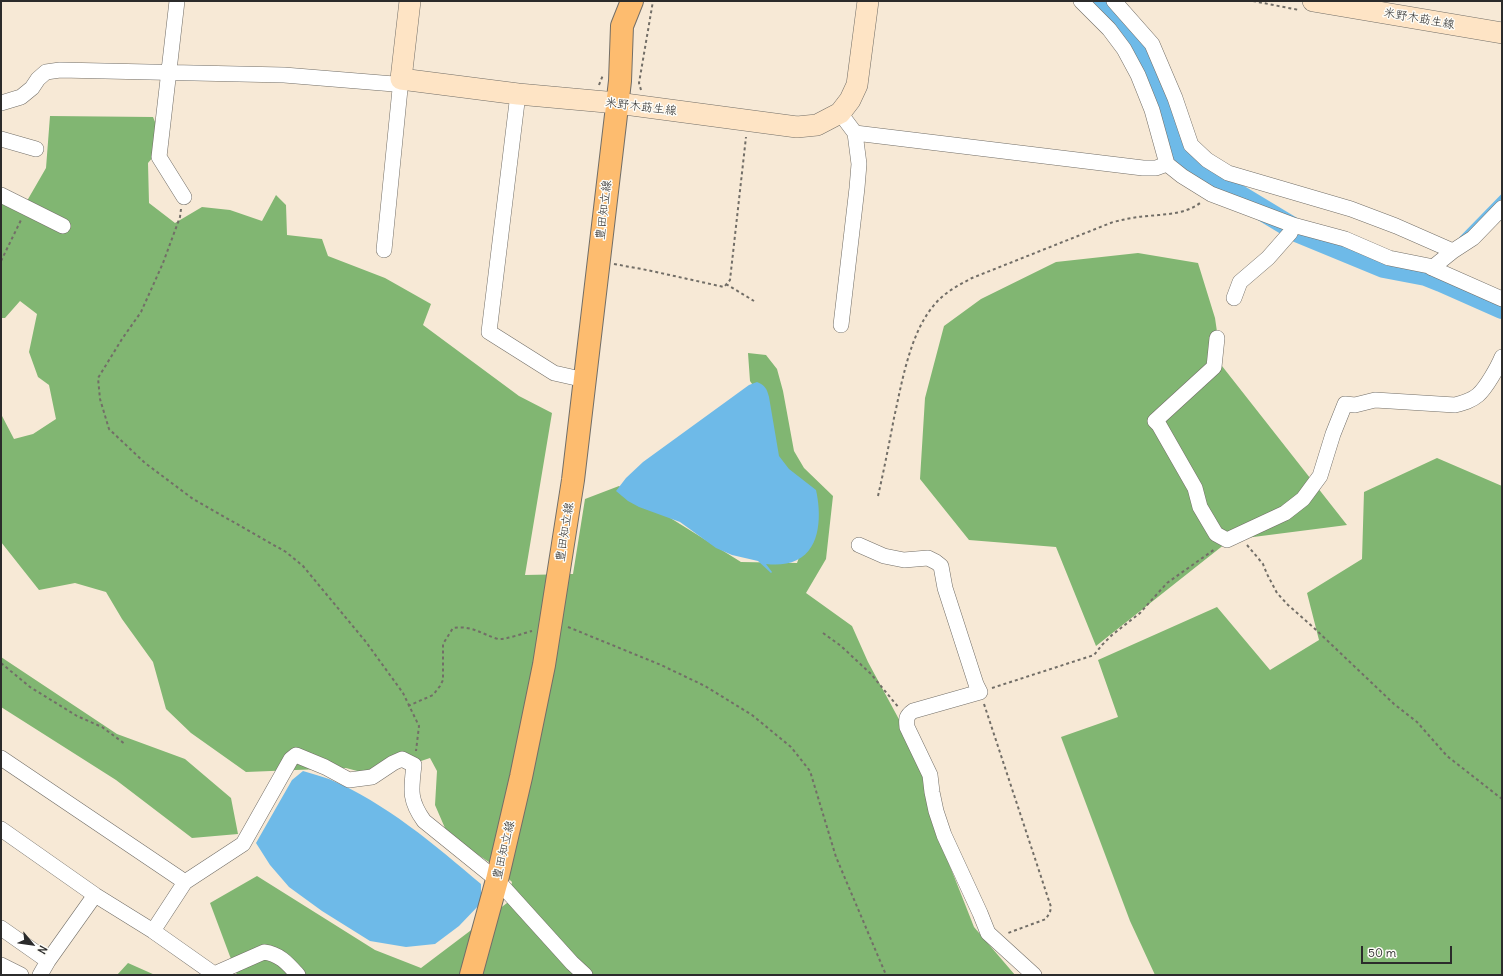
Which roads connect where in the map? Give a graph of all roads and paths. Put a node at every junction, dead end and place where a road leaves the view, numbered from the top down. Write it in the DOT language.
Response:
graph roads {
  1 [pos="177,1"];
  2 [pos="410,1"];
  3 [pos="623,1"];
  4 [pos="632,1"];
  5 [pos="653,1"];
  6 [pos="868,1"];
  7 [pos="1081,1"];
  8 [pos="1114,1"];
  9 [pos="1313,1"];
  10 [pos="622,26"];
  11 [pos="1502,33"];
  12 [pos="170,73"];
  13 [pos="401,79"];
  14 [pos="518,94"];
  15 [pos="1,102"];
  16 [pos="617,103"];
  17 [pos="639,106"];
  18 [pos="840,113"];
  19 [pos="750,121"];
  20 [pos="855,133"];
  21 [pos="1,139"];
  22 [pos="36,149"];
  23 [pos="1167,164"];
  24 [pos="1212,194"];
  25 [pos="1,195"];
  26 [pos="184,196"];
  27 [pos="26,208"];
  28 [pos="1502,208"];
  29 [pos="1293,225"];
  30 [pos="63,226"];
  31 [pos="384,250"];
  32 [pos="1453,251"];
  33 [pos="1,261"];
  34 [pos="598,261"];
  35 [pos="1432,268"];
  36 [pos="726,284"];
  37 [pos="1234,298"];
  38 [pos="1502,299"];
  39 [pos="754,301"];
  40 [pos="841,324"];
  41 [pos="1217,338"];
  42 [pos="1502,357"];
  43 [pos="585,380"];
  44 [pos="878,496"];
  45 [pos="1234,537"];
  46 [pos="859,545"];
  47 [pos="568,627"];
  48 [pos="535,630"];
  49 [pos="824,633"];
  50 [pos="1,663"];
  51 [pos="980,692"];
  52 [pos="408,706"];
  53 [pos="907,717"];
  54 [pos="125,744"];
  55 [pos="3,764"];
  56 [pos="414,765"];
  57 [pos="1502,799"];
  58 [pos="1,829"];
  59 [pos="497,880"];
  60 [pos="185,882"];
  61 [pos="94,895"];
  62 [pos="1,928"];
  63 [pos="153,931"];
  64 [pos="996,941"];
  65 [pos="48,961"];
  66 [pos="1,965"];
  67 [pos="21,975"];
  68 [pos="40,975"];
  69 [pos="298,975"];
  70 [pos="472,975"];
  71 [pos="585,975"];
  72 [pos="886,975"];
  73 [pos="1034,975"];
  1 -- 12 [label="street"];
  2 -- 13 [label="main road"];
  3 -- 10 [label="main road, 豊田知立線"];
  4 -- 10 [label="main road, 豊田知立線"];
  5 -- 17 [label="path"];
  6 -- 18 [label="main road, 米野木莇生線"];
  7 -- 23 [label="street"];
  8 -- 32 [label="street"];
  9 -- 11 [label="main road, 米野木莇生線"];
  10 -- 16 [label="main road, 豊田知立線"];
  12 -- 13 [label="street"];
  12 -- 15 [label="street"];
  12 -- 26 [label="street"];
  13 -- 14 [label="main road, 米野木莇生線"];
  13 -- 31 [label="street"];
  14 -- 16 [label="main road, 米野木莇生線"];
  14 -- 43 [label="street"];
  16 -- 17 [label="main road, 米野木莇生線"];
  16 -- 34 [label="main road, 豊田知立線"];
  17 -- 19 [label="main road, 米野木莇生線"];
  18 -- 19 [label="main road, 米野木莇生線"];
  18 -- 20 [label="street"];
  19 -- 36 [label="path"];
  20 -- 23 [label="street"];
  20 -- 40 [label="street"];
  21 -- 22 [label="street"];
  23 -- 24 [label="street"];
  24 -- 29 [label="street"];
  24 -- 44 [label="path"];
  25 -- 27 [label="street"];
  26 -- 52 [label="path"];
  27 -- 30 [label="street"];
  27 -- 33 [label="path"];
  28 -- 32 [label="street"];
  29 -- 35 [label="street"];
  29 -- 37 [label="street"];
  32 -- 35 [label="street"];
  34 -- 36 [label="path"];
  34 -- 43 [label="main road, 豊田知立線"];
  35 -- 38 [label="street"];
  36 -- 39 [label="path"];
  41 -- 45 [label="street"];
  42 -- 45 [label="street"];
  43 -- 59 [label="main road, 豊田知立線"];
  45 -- 51 [label="path"];
  45 -- 57 [label="path"];
  46 -- 51 [label="street"];
  47 -- 72 [label="path"];
  48 -- 52 [label="path"];
  49 -- 53 [label="path"];
  50 -- 54 [label="path"];
  51 -- 53 [label="street"];
  51 -- 64 [label="path"];
  52 -- 56 [label="path"];
  53 -- 64 [label="street"];
  55 -- 60 [label="street"];
  56 -- 59 [label="street"];
  56 -- 60 [label="street"];
  58 -- 61 [label="street"];
  59 -- 70 [label="main road, 豊田知立線"];
  59 -- 71 [label="street"];
  60 -- 63 [label="street"];
  61 -- 63 [label="street"];
  61 -- 65 [label="street"];
  62 -- 65 [label="street"];
  63 -- 69 [label="street"];
  64 -- 73 [label="street"];
  65 -- 68 [label="street"];
  66 -- 67 [label="street"];
}
